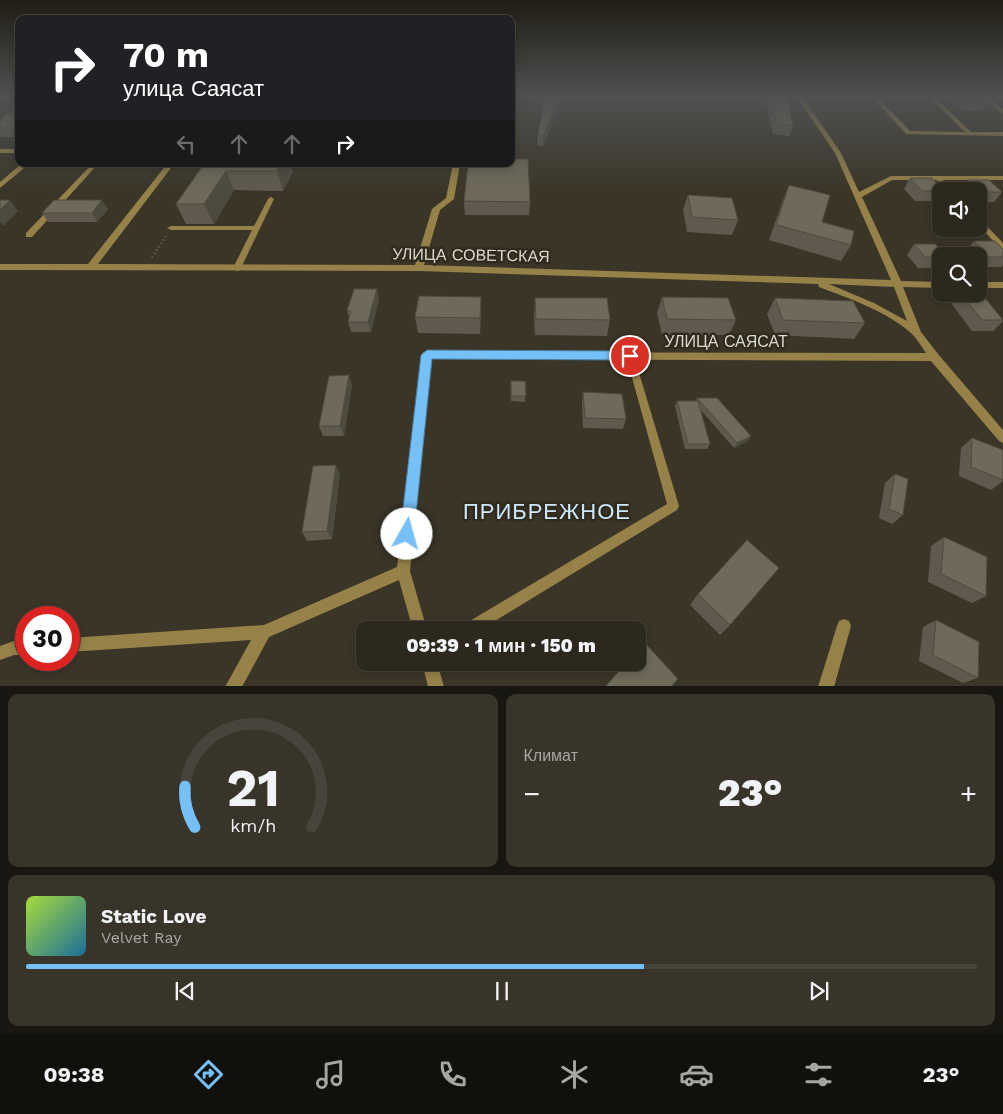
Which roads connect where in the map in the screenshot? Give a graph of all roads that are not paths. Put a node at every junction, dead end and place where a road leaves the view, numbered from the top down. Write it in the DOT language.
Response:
graph roads {
  1 [pos="821,128"];
  2 [pos="903,128"];
  3 [pos="964,128"];
  4 [pos="970,134"];
  5 [pos="1003,134"];
  6 [pos="0,151"];
  7 [pos="15,151"];
  8 [pos="21,167"];
  9 [pos="92,167"];
  10 [pos="170,167"];
  11 [pos="456,167"];
  12 [pos="938,178"];
  13 [pos="984,178"];
  14 [pos="1003,178"];
  15 [pos="942,182"];
  16 [pos="990,184"];
  17 [pos="0,186"];
  18 [pos="857,196"];
  19 [pos="271,199"];
  20 [pos="171,228"];
  21 [pos="256,228"];
  22 [pos="987,229"];
  23 [pos="29,235"];
  24 [pos="1003,246"];
  25 [pos="0,267"];
  26 [pos="91,267"];
  27 [pos="236,268"];
  28 [pos="419,268"];
  29 [pos="816,282"];
  30 [pos="898,285"];
  31 [pos="932,285"];
  32 [pos="987,285"];
  33 [pos="1003,285"];
  34 [pos="917,333"];
  35 [pos="630,356"];
  36 [pos="934,357"];
  37 [pos="1003,438"];
  38 [pos="402,571"];
  39 [pos="417,621"];
  40 [pos="483,621"];
  41 [pos="844,626"];
  42 [pos="264,632"];
  43 [pos="80,644"];
  44 [pos="15,648"];
  45 [pos="0,653"];
  46 [pos="432,671"];
  47 [pos="232,686"];
  48 [pos="436,686"];
  49 [pos="826,686"];
  1 -- 18 [label="street"];
  2 -- 4 [label="lane"];
  3 -- 4 [label="lane"];
  4 -- 5 [label="lane"];
  6 -- 7 [label="street"];
  8 -- 17 [label="street"];
  9 -- 23 [label="lane"];
  10 -- 26 [label="street"];
  11 -- 28 [label="street"];
  12 -- 13 [label="street"];
  12 -- 15 [label="lane"];
  12 -- 18 [label="street"];
  13 -- 14 [label="street"];
  13 -- 16 [label="lane"];
  18 -- 30 [label="street"];
  19 -- 21 [label="lane"];
  20 -- 21 [label="lane"];
  21 -- 27 [label="lane"];
  22 -- 24 [label="lane"];
  25 -- 26 [label="street, УЛИЦА СОВЕТСКАЯ"];
  26 -- 27 [label="street, УЛИЦА СОВЕТСКАЯ"];
  27 -- 28 [label="street, УЛИЦА СОВЕТСКАЯ"];
  28 -- 29 [label="street, УЛИЦА СОВЕТСКАЯ"];
  29 -- 30 [label="street, УЛИЦА СОВЕТСКАЯ"];
  29 -- 34 [label="street"];
  30 -- 31 [label="street, УЛИЦА СОВЕТСКАЯ"];
  30 -- 34 [label="street"];
  32 -- 33 [label="street"];
  34 -- 36 [label="street"];
  35 -- 36 [label="street, УЛИЦА САЯСАТ"];
  35 -- 38 [label="street, УЛИЦА САЯСАТ"];
  35 -- 40 [label="lane"];
  36 -- 37 [label="street"];
  38 -- 39 [label="street"];
  38 -- 42 [label="street"];
  41 -- 49 [label="street"];
  42 -- 43 [label="street"];
  42 -- 47 [label="street"];
  44 -- 45 [label="street"];
  46 -- 48 [label="street"];
}
